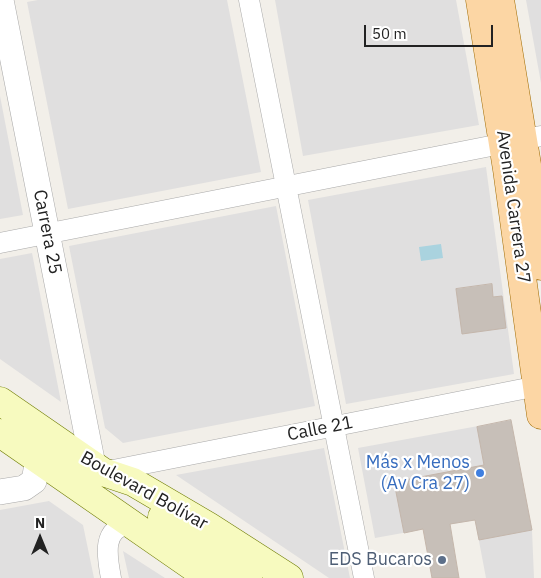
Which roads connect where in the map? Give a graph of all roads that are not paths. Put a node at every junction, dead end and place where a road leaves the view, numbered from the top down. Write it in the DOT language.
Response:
graph roads {
  1 [pos="1,0"];
  2 [pos="249,0"];
  3 [pos="480,0"];
  4 [pos="500,0"];
  5 [pos="523,140"];
  6 [pos="529,177"];
  7 [pos="285,186"];
  8 [pos="541,217"];
  9 [pos="47,233"];
  10 [pos="0,243"];
  11 [pos="541,266"];
  12 [pos="538,386"];
  13 [pos="0,401"];
  14 [pos="541,415"];
  15 [pos="332,427"];
  16 [pos="0,433"];
  17 [pos="38,459"];
  18 [pos="98,468"];
  19 [pos="0,492"];
  20 [pos="131,525"];
  21 [pos="111,578"];
  22 [pos="209,578"];
  23 [pos="248,578"];
  24 [pos="289,578"];
  25 [pos="364,578"];
  1 -- 9 [label="street, Carrera 25"];
  2 -- 7 [label="street"];
  3 -- 5 [label="main road, Avenida Carrera 27"];
  4 -- 5 [label="main road, Avenida Carrera 27"];
  5 -- 6 [label="main road, Avenida Carrera 27"];
  5 -- 7 [label="street"];
  5 -- 12 [label="main road, Avenida Carrera 27"];
  6 -- 8 [label="main road, Avenida Carrera 27"];
  6 -- 11 [label="main road"];
  7 -- 9 [label="street"];
  7 -- 15 [label="street"];
  9 -- 10 [label="street"];
  9 -- 18 [label="street, Carrera 25"];
  12 -- 14 [label="main road, Avenida Carrera 27"];
  12 -- 15 [label="street, Calle 21"];
  13 -- 18 [label="main road, Boulevard Bolívar"];
  15 -- 18 [label="street, Calle 21"];
  15 -- 25 [label="street"];
  16 -- 17 [label="main road, Boulevard Bolívar"];
  17 -- 19 [label="street"];
  17 -- 20 [label="main road, Boulevard Bolívar"];
  18 -- 23 [label="main road"];
  18 -- 24 [label="main road, Boulevard Bolívar"];
  20 -- 21 [label="street"];
  20 -- 22 [label="main road, Boulevard Bolívar"];
}
